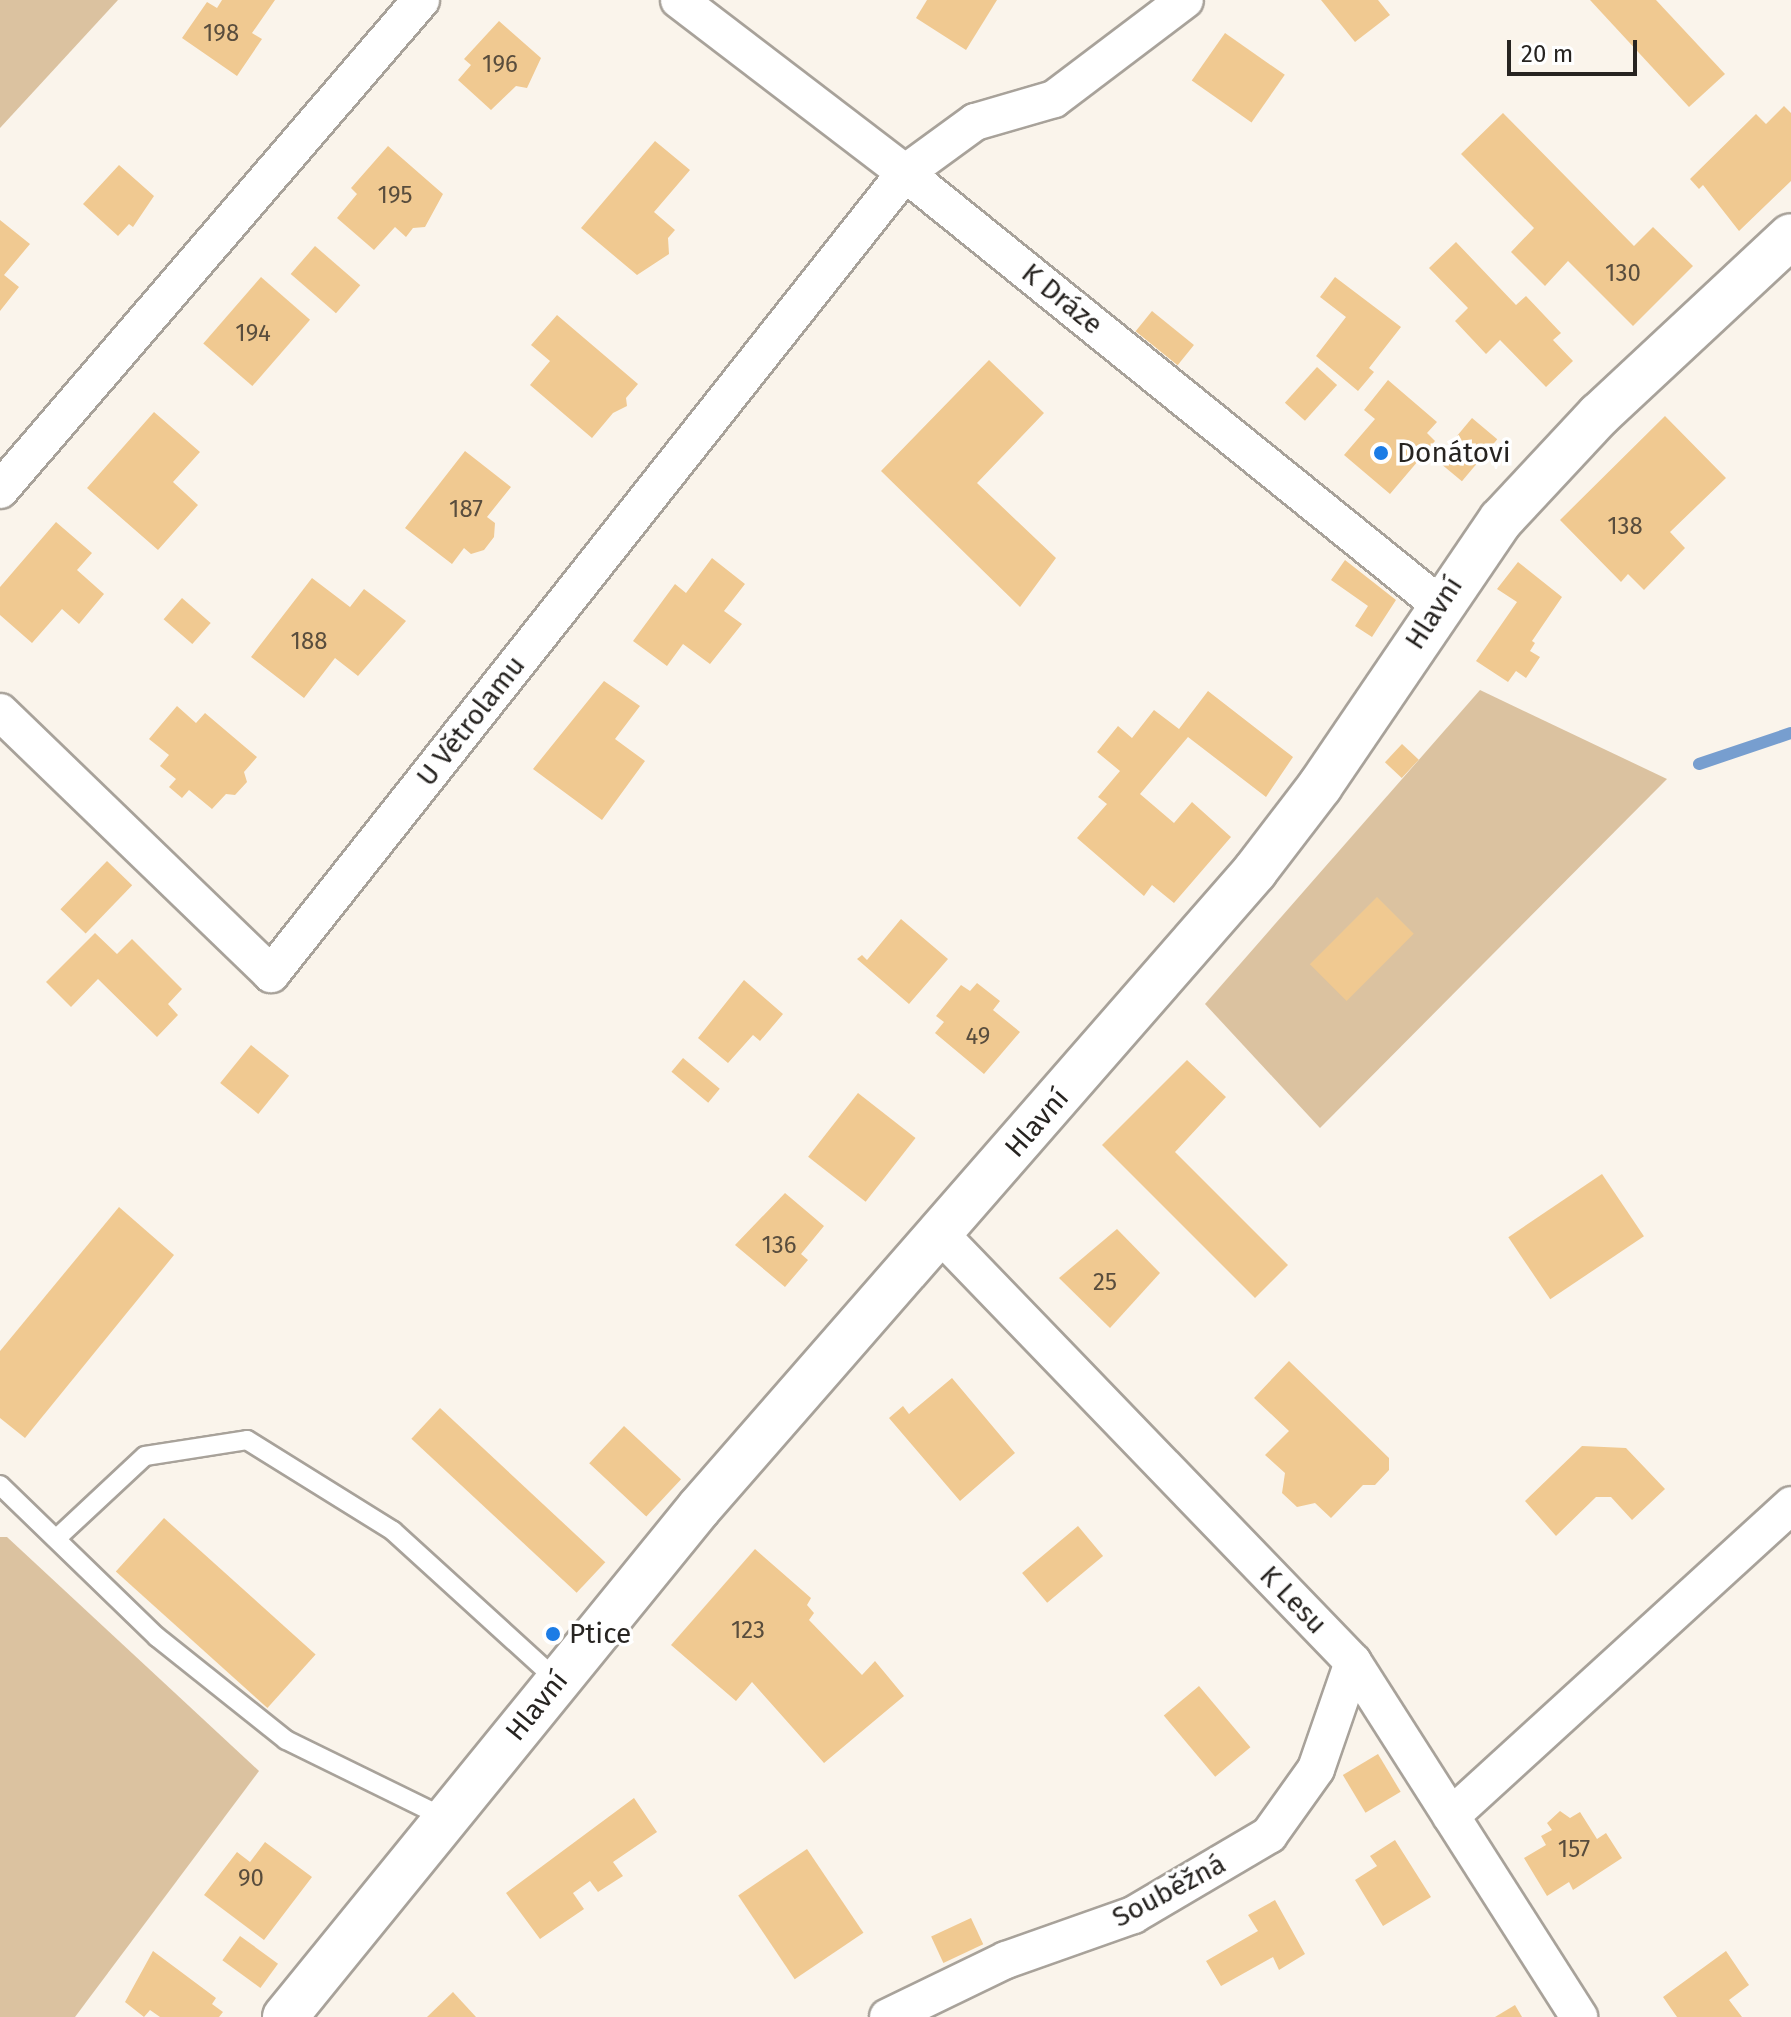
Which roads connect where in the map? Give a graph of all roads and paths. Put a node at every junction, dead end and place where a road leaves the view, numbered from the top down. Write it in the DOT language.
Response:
graph roads {
  1 [pos="421,0"];
  2 [pos="679,0"];
  3 [pos="1185,0"];
  4 [pos="905,173"];
  5 [pos="1791,236"];
  6 [pos="0,490"];
  7 [pos="1440,605"];
  8 [pos="0,712"];
  9 [pos="941,1235"];
  10 [pos="0,1485"];
  11 [pos="1791,1505"];
  12 [pos="57,1538"];
  13 [pos="1353,1662"];
  14 [pos="558,1681"];
  15 [pos="1451,1816"];
  16 [pos="446,1818"];
  17 [pos="285,2017"];
  18 [pos="888,2017"];
  19 [pos="1579,2017"];
  1 -- 6 [label="street"];
  2 -- 4 [label="street, K Dráze"];
  3 -- 4 [label="street"];
  4 -- 7 [label="street, K Dráze"];
  4 -- 8 [label="street, U Větrolamu"];
  5 -- 7 [label="main road, Hlavní"];
  7 -- 9 [label="main road, Hlavní"];
  9 -- 13 [label="street, K Lesu"];
  9 -- 14 [label="main road, Hlavní"];
  10 -- 12 [label="lane"];
  11 -- 15 [label="street"];
  12 -- 14 [label="lane"];
  12 -- 16 [label="lane"];
  13 -- 15 [label="street, K Lesu"];
  13 -- 18 [label="street, Souběžná"];
  14 -- 16 [label="main road, Hlavní"];
  15 -- 19 [label="street, K Lesu"];
  16 -- 17 [label="main road, Hlavní"];
}
